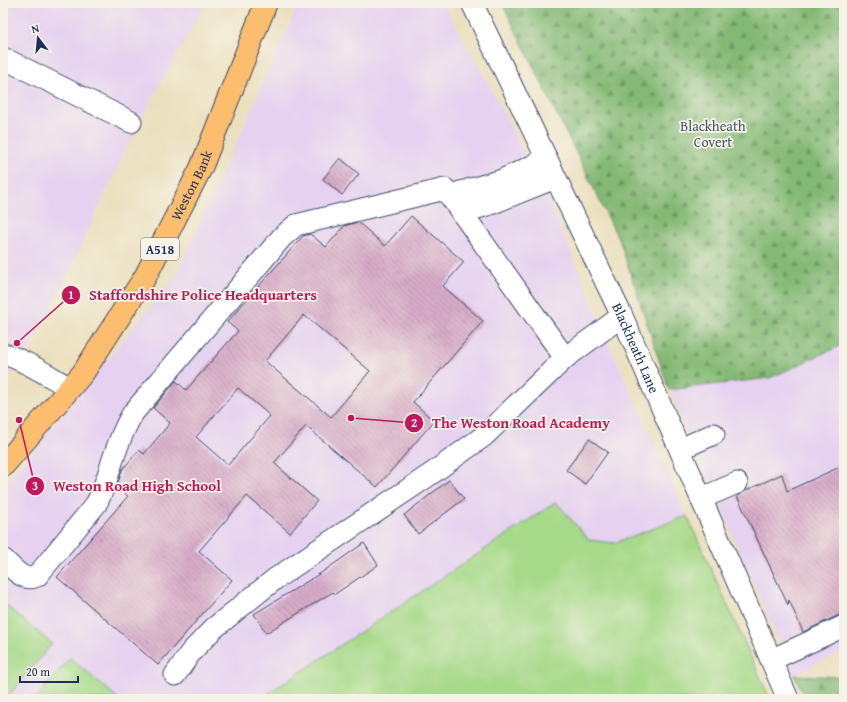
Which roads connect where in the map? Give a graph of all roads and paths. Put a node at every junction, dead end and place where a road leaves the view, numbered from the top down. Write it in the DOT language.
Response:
graph roads {
  1 [pos="266,3"];
  2 [pos="472,3"];
  3 [pos="3,58"];
  4 [pos="131,122"];
  5 [pos="551,168"];
  6 [pos="450,195"];
  7 [pos="462,213"];
  8 [pos="622,316"];
  9 [pos="3,354"];
  10 [pos="565,358"];
  11 [pos="70,388"];
  12 [pos="714,434"];
  13 [pos="680,449"];
  14 [pos="3,466"];
  15 [pos="737,483"];
  16 [pos="702,498"];
  17 [pos="3,559"];
  18 [pos="844,626"];
  19 [pos="771,660"];
  20 [pos="175,675"];
  21 [pos="788,699"];
  1 -- 11 [label="highway, Weston Bank / A518"];
  2 -- 5 [label="street, Blackheath Lane"];
  3 -- 4 [label="street"];
  5 -- 6 [label="street"];
  5 -- 7 [label="street"];
  5 -- 8 [label="street, Blackheath Lane"];
  6 -- 7 [label="street"];
  6 -- 17 [label="street"];
  7 -- 10 [label="street"];
  8 -- 10 [label="street"];
  8 -- 13 [label="street, Blackheath Lane"];
  9 -- 11 [label="street"];
  10 -- 20 [label="street"];
  11 -- 14 [label="highway, Weston Bank / A518"];
  12 -- 13 [label="street"];
  13 -- 16 [label="street, Blackheath Lane"];
  15 -- 16 [label="street"];
  16 -- 19 [label="street, Blackheath Lane"];
  18 -- 19 [label="street"];
  19 -- 21 [label="street, Blackheath Lane"];
}
